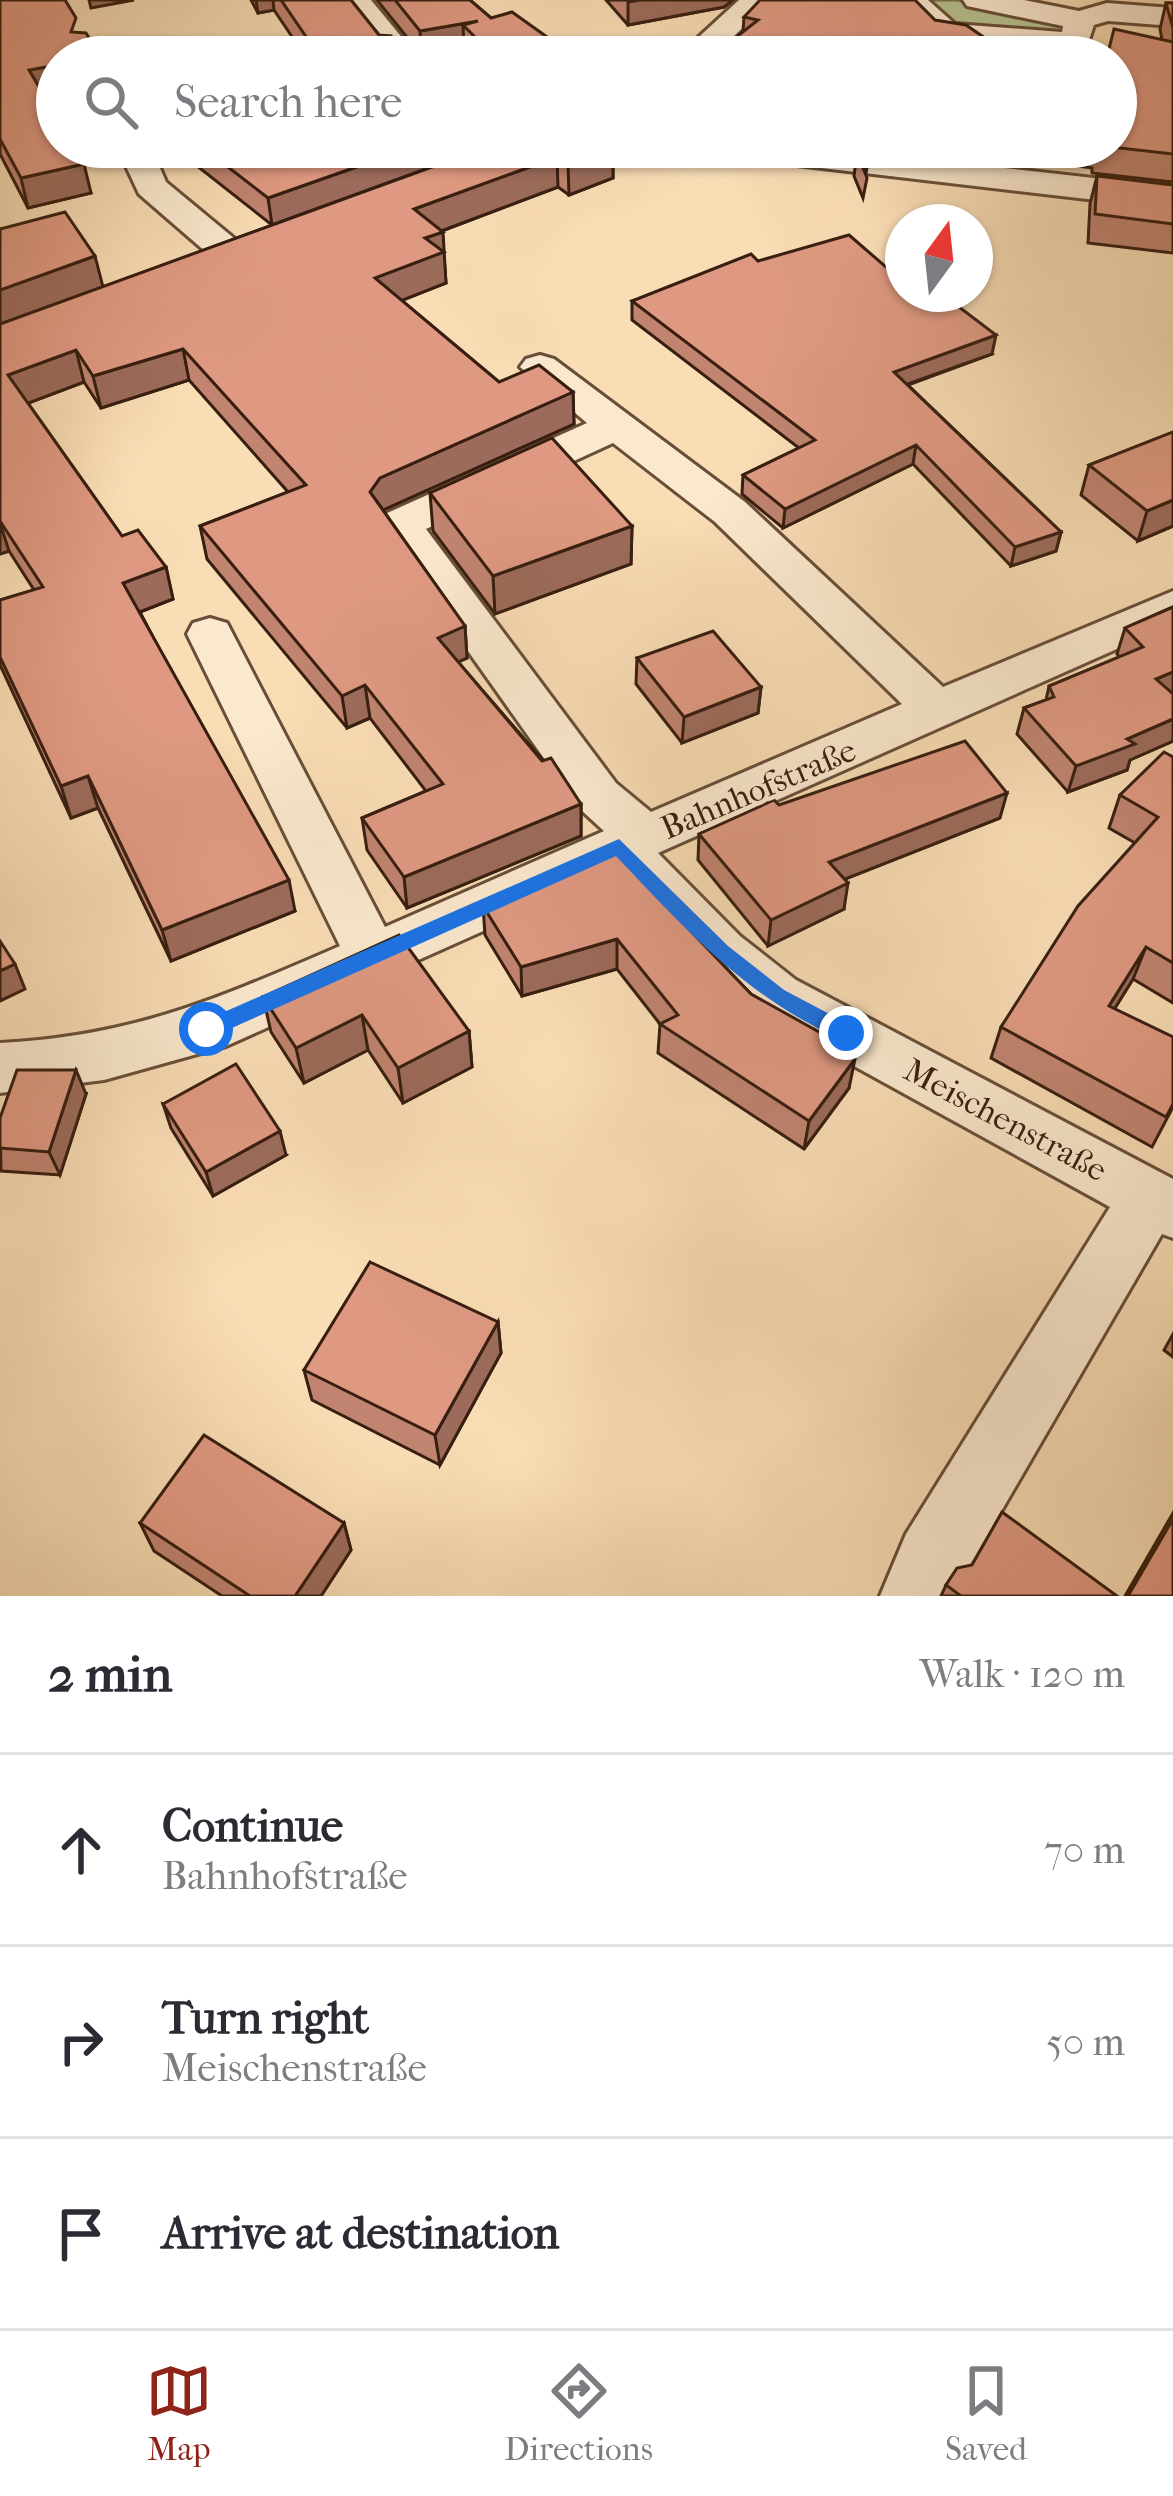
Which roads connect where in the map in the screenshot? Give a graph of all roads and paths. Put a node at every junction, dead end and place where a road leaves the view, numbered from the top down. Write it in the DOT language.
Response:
graph roads {
  1 [pos="355,0"];
  2 [pos="696,0"];
  3 [pos="757,0"];
  4 [pos="911,0"];
  5 [pos="978,0"];
  6 [pos="1098,11"];
  7 [pos="1173,17"];
  8 [pos="733,22"];
  9 [pos="385,36"];
  10 [pos="717,36"];
  11 [pos="989,36"];
  12 [pos="1079,36"];
  13 [pos="143,168"];
  14 [pos="911,168"];
  15 [pos="1173,198"];
  16 [pos="276,242"];
  17 [pos="234,257"];
  18 [pos="191,273"];
  19 [pos="540,367"];
  20 [pos="617,425"];
  21 [pos="1173,606"];
  22 [pos="210,634"];
  23 [pos="939,711"];
  24 [pos="632,841"];
  25 [pos="373,956"];
  26 [pos="0,1067"];
  27 [pos="1161,1203"];
  28 [pos="916,1596"];
  1 -- 9 [label="street"];
  2 -- 8 [label="street"];
  3 -- 8 [label="street"];
  4 -- 11 [label="street"];
  5 -- 6 [label="street"];
  6 -- 7 [label="street"];
  6 -- 12 [label="street"];
  8 -- 10 [label="street"];
  13 -- 17 [label="street"];
  14 -- 15 [label="street"];
  16 -- 17 [label="street"];
  17 -- 18 [label="street"];
  19 -- 20 [label="street"];
  20 -- 23 [label="street"];
  20 -- 24 [label="street, Meischenstraße"];
  21 -- 23 [label="street, Bahnhofstraße"];
  22 -- 25 [label="street"];
  23 -- 24 [label="street, Bahnhofstraße"];
  24 -- 25 [label="street, Bahnhofstraße"];
  24 -- 27 [label="street, Meischenstraße"];
  25 -- 26 [label="street, Bahnhofstraße"];
  27 -- 28 [label="street"];
}
